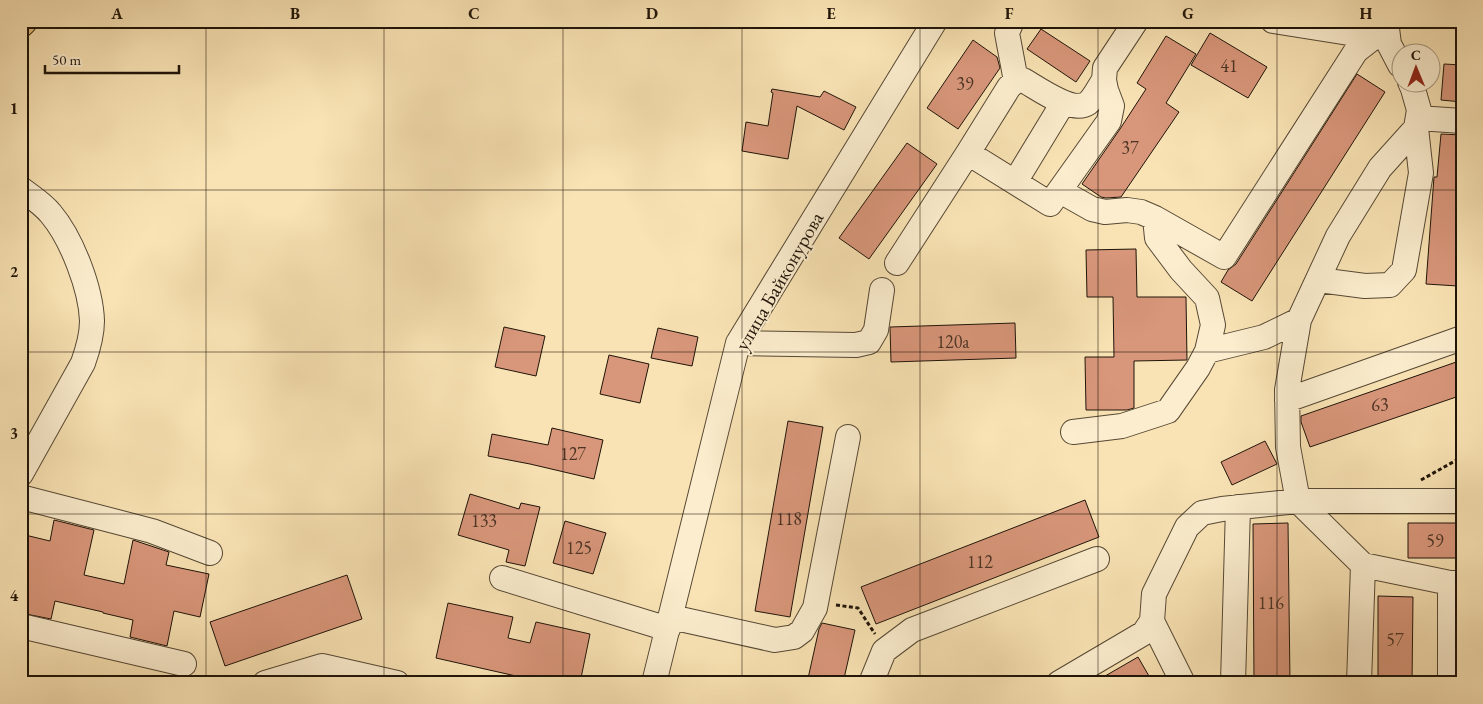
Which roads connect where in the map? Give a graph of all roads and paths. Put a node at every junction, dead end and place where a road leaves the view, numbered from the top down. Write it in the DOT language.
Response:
graph roads {
  1 [pos="935,21"];
  2 [pos="1012,21"];
  3 [pos="1136,21"];
  4 [pos="1273,21"];
  5 [pos="1381,27"];
  6 [pos="1390,46"];
  7 [pos="1104,80"];
  8 [pos="1016,81"];
  9 [pos="1414,92"];
  10 [pos="1063,103"];
  11 [pos="1462,122"];
  12 [pos="1417,123"];
  13 [pos="968,153"];
  14 [pos="1015,182"];
  15 [pos="21,189"];
  16 [pos="1060,190"];
  17 [pos="1155,218"];
  18 [pos="897,263"];
  19 [pos="1318,280"];
  20 [pos="882,290"];
  21 [pos="1300,320"];
  22 [pos="1462,338"];
  23 [pos="738,343"];
  24 [pos="1207,351"];
  25 [pos="1287,400"];
  26 [pos="1073,432"];
  27 [pos="848,437"];
  28 [pos="1462,456"];
  29 [pos="21,474"];
  30 [pos="1414,484"];
  31 [pos="21,497"];
  32 [pos="1298,501"];
  33 [pos="1462,501"];
  34 [pos="1238,507"];
  35 [pos="210,553"];
  36 [pos="1097,559"];
  37 [pos="1363,565"];
  38 [pos="502,578"];
  39 [pos="1456,583"];
  40 [pos="815,608"];
  41 [pos="1152,621"];
  42 [pos="669,623"];
  43 [pos="21,626"];
  44 [pos="884,651"];
  45 [pos="184,664"];
  46 [pos="265,683"];
  47 [pos="397,683"];
  48 [pos="654,683"];
  49 [pos="871,683"];
  50 [pos="1059,683"];
  51 [pos="1183,683"];
  52 [pos="1234,683"];
  53 [pos="1359,683"];
  54 [pos="1450,683"];
  1 -- 23 [label="street, улица Байконурова"];
  2 -- 8 [label="street"];
  3 -- 7 [label="street"];
  4 -- 5 [label="street"];
  5 -- 6 [label="street"];
  5 -- 17 [label="street"];
  7 -- 10 [label="street"];
  7 -- 16 [label="street"];
  8 -- 10 [label="street"];
  8 -- 13 [label="street"];
  9 -- 12 [label="street"];
  10 -- 14 [label="street"];
  11 -- 12 [label="street"];
  12 -- 19 [label="street"];
  12 -- 19 [label="street"];
  13 -- 14 [label="street"];
  13 -- 18 [label="street"];
  14 -- 16 [label="street"];
  15 -- 29 [label="street"];
  16 -- 17 [label="street"];
  17 -- 24 [label="street"];
  19 -- 21 [label="street"];
  20 -- 23 [label="street"];
  21 -- 24 [label="street"];
  21 -- 25 [label="street"];
  22 -- 25 [label="street"];
  23 -- 42 [label="street, улица Байконурова"];
  24 -- 26 [label="street"];
  25 -- 32 [label="street"];
  27 -- 40 [label="street"];
  28 -- 30 [label="path"];
  31 -- 35 [label="street"];
  32 -- 33 [label="street"];
  32 -- 34 [label="street"];
  32 -- 37 [label="street"];
  34 -- 41 [label="street"];
  34 -- 52 [label="street"];
  36 -- 44 [label="street"];
  37 -- 39 [label="street"];
  37 -- 53 [label="street"];
  38 -- 42 [label="street"];
  39 -- 54 [label="street"];
  40 -- 42 [label="street"];
  40 -- 44 [label="path"];
  41 -- 50 [label="street"];
  41 -- 51 [label="street"];
  42 -- 48 [label="street, улица Байконурова"];
  43 -- 45 [label="street"];
  44 -- 49 [label="street"];
  46 -- 47 [label="street"];
}
